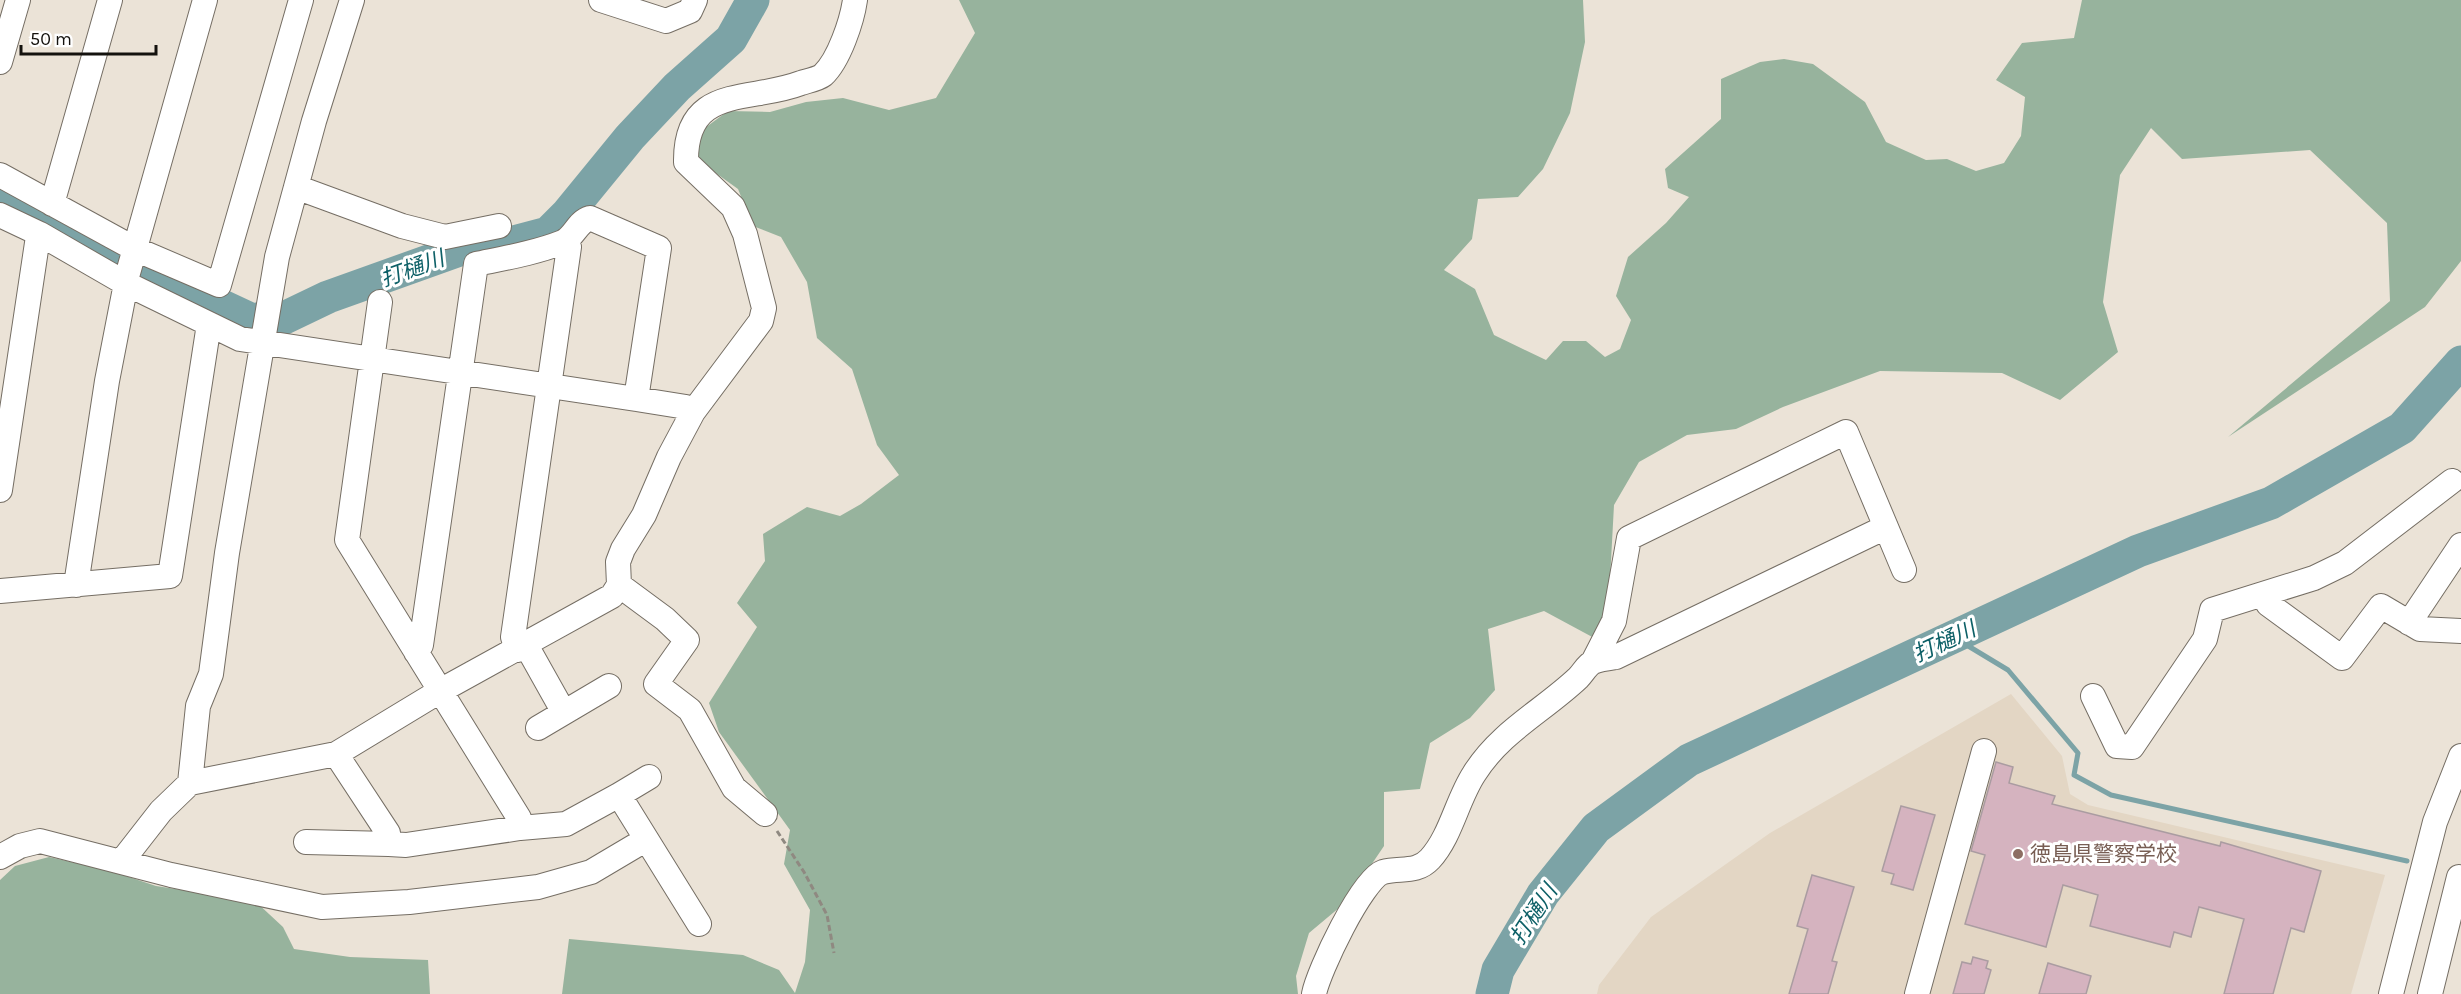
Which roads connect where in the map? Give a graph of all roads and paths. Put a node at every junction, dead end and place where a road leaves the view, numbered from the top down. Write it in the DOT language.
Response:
graph roads {
  1 [pos="18,0"];
  2 [pos="110,0"];
  3 [pos="205,0"];
  4 [pos="301,0"];
  5 [pos="352,0"];
  6 [pos="601,0"];
  7 [pos="695,0"];
  8 [pos="855,0"];
  9 [pos="0,62"];
  10 [pos="0,175"];
  11 [pos="296,187"];
  12 [pos="52,204"];
  13 [pos="0,215"];
  14 [pos="499,226"];
  15 [pos="40,234"];
  16 [pos="566,240"];
  17 [pos="130,265"];
  18 [pos="380,302"];
  19 [pos="210,324"];
  20 [pos="262,338"];
  21 [pos="371,359"];
  22 [pos="460,372"];
  23 [pos="549,386"];
  24 [pos="636,399"];
  25 [pos="693,412"];
  26 [pos="2458,479"];
  27 [pos="0,490"];
  28 [pos="1886,527"];
  29 [pos="2461,545"];
  30 [pos="1904,570"];
  31 [pos="76,585"];
  32 [pos="619,585"];
  33 [pos="0,591"];
  34 [pos="2263,594"];
  35 [pos="2409,623"];
  36 [pos="2461,631"];
  37 [pos="522,647"];
  38 [pos="416,652"];
  39 [pos="1593,662"];
  40 [pos="609,686"];
  41 [pos="440,691"];
  42 [pos="2093,696"];
  43 [pos="563,711"];
  44 [pos="538,728"];
  45 [pos="1984,751"];
  46 [pos="336,754"];
  47 [pos="2461,756"];
  48 [pos="649,777"];
  49 [pos="190,783"];
  50 [pos="619,795"];
  51 [pos="765,814"];
  52 [pos="520,828"];
  53 [pos="645,840"];
  54 [pos="306,842"];
  55 [pos="389,844"];
  56 [pos="0,858"];
  57 [pos="122,861"];
  58 [pos="2461,878"];
  59 [pos="699,924"];
  60 [pos="834,953"];
  61 [pos="1314,994"];
  62 [pos="1917,994"];
  63 [pos="2391,994"];
  64 [pos="2430,994"];
  1 -- 9 [label="street"];
  2 -- 12 [label="street"];
  3 -- 17 [label="street"];
  4 -- 17 [label="street"];
  5 -- 11 [label="street"];
  6 -- 7 [label="street"];
  8 -- 25 [label="street"];
  10 -- 12 [label="street"];
  11 -- 14 [label="street"];
  11 -- 20 [label="street"];
  12 -- 17 [label="street"];
  13 -- 15 [label="street"];
  15 -- 17 [label="street"];
  15 -- 27 [label="street"];
  16 -- 22 [label="street"];
  16 -- 23 [label="street"];
  16 -- 24 [label="street"];
  17 -- 19 [label="street"];
  17 -- 31 [label="street"];
  18 -- 21 [label="street"];
  19 -- 20 [label="street"];
  19 -- 31 [label="street"];
  20 -- 21 [label="street"];
  20 -- 49 [label="street"];
  21 -- 22 [label="street"];
  21 -- 38 [label="street"];
  22 -- 23 [label="street"];
  22 -- 38 [label="street"];
  23 -- 24 [label="street"];
  23 -- 37 [label="street"];
  24 -- 25 [label="street"];
  25 -- 32 [label="street"];
  26 -- 34 [label="street"];
  28 -- 30 [label="street"];
  28 -- 39 [label="street"];
  28 -- 39 [label="street"];
  29 -- 35 [label="street"];
  31 -- 33 [label="street"];
  32 -- 37 [label="street"];
  32 -- 51 [label="street"];
  34 -- 35 [label="street"];
  34 -- 42 [label="street"];
  35 -- 36 [label="street"];
  37 -- 41 [label="street"];
  37 -- 43 [label="street"];
  38 -- 41 [label="street"];
  39 -- 61 [label="street"];
  40 -- 43 [label="street"];
  41 -- 46 [label="street"];
  41 -- 52 [label="street"];
  43 -- 44 [label="street"];
  45 -- 62 [label="street"];
  46 -- 49 [label="street"];
  46 -- 55 [label="street"];
  47 -- 63 [label="street"];
  48 -- 50 [label="street"];
  49 -- 57 [label="street"];
  50 -- 52 [label="street"];
  50 -- 53 [label="street"];
  51 -- 60 [label="path"];
  52 -- 55 [label="street"];
  53 -- 57 [label="street"];
  53 -- 59 [label="street"];
  54 -- 55 [label="street"];
  56 -- 57 [label="street"];
  58 -- 64 [label="street"];
}
